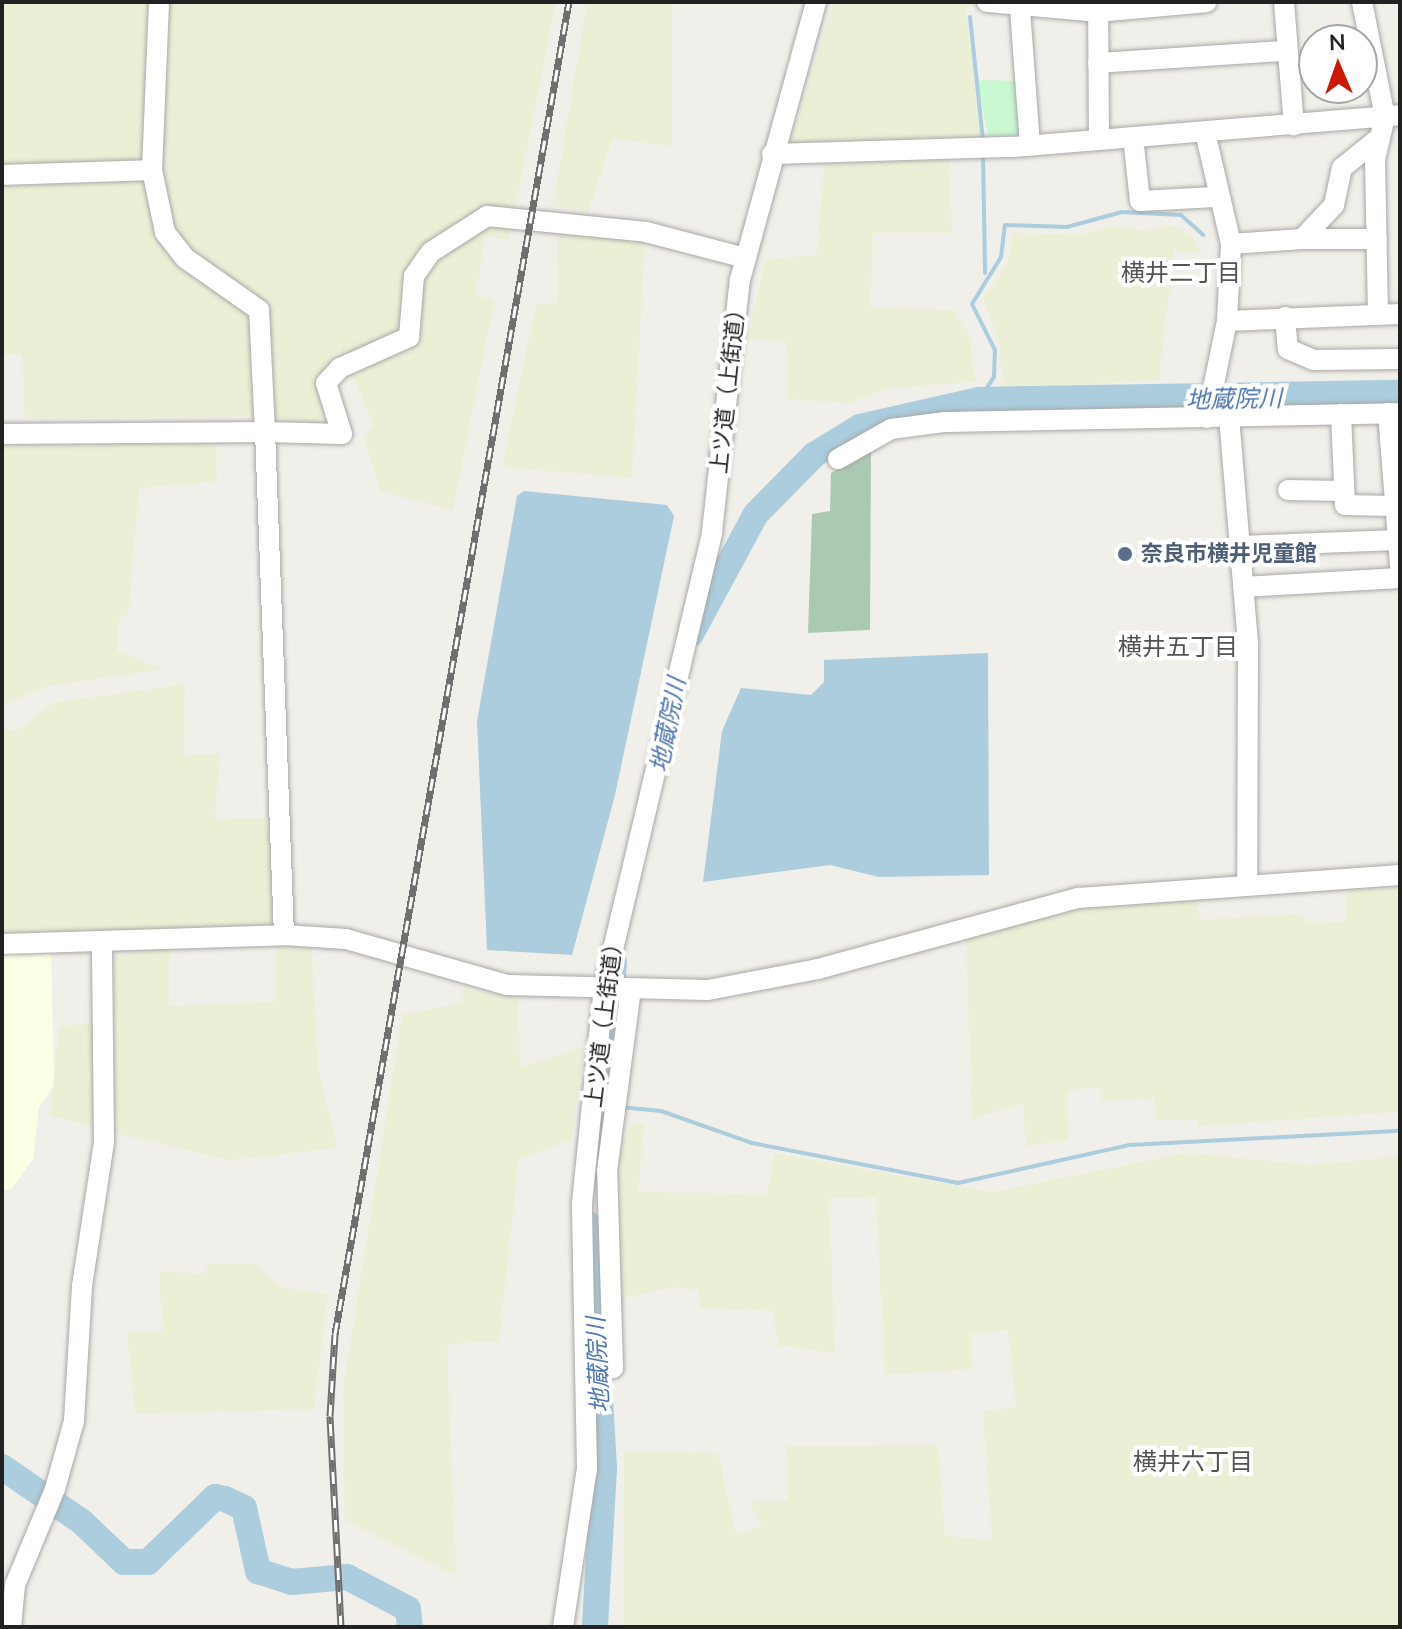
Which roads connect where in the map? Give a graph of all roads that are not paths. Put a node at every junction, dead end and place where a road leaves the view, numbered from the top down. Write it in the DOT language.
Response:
graph roads {
  1 [pos="159,2"];
  2 [pos="816,2"];
  3 [pos="987,2"];
  4 [pos="1207,2"];
  5 [pos="1284,2"];
  6 [pos="1362,2"];
  7 [pos="1020,9"];
  8 [pos="1098,12"];
  9 [pos="1284,51"];
  10 [pos="1098,63"];
  11 [pos="1393,116"];
  12 [pos="1294,126"];
  13 [pos="1205,132"];
  14 [pos="1133,137"];
  15 [pos="1379,138"];
  16 [pos="1099,140"];
  17 [pos="1030,146"];
  18 [pos="772,154"];
  19 [pos="152,170"];
  20 [pos="2,175"];
  21 [pos="1215,197"];
  22 [pos="1302,239"];
  23 [pos="1377,239"];
  24 [pos="1231,244"];
  25 [pos="745,258"];
  26 [pos="1378,312"];
  27 [pos="1400,314"];
  28 [pos="1285,317"];
  29 [pos="1227,321"];
  30 [pos="1400,359"];
  31 [pos="1210,402"];
  32 [pos="1394,413"];
  33 [pos="1341,414"];
  34 [pos="1229,417"];
  35 [pos="265,432"];
  36 [pos="2,434"];
  37 [pos="838,459"];
  38 [pos="1288,490"];
  39 [pos="1344,491"];
  40 [pos="1395,506"];
  41 [pos="1240,546"];
  42 [pos="1399,553"];
  43 [pos="1400,578"];
  44 [pos="1243,587"];
  45 [pos="1400,875"];
  46 [pos="1247,884"];
  47 [pos="284,935"];
  48 [pos="102,941"];
  49 [pos="2,944"];
  50 [pos="604,987"];
  51 [pos="631,989"];
  52 [pos="596,1369"];
  53 [pos="8,1583"];
  54 [pos="11,1627"];
  55 [pos="563,1627"];
  1 -- 19 [label="street"];
  2 -- 18 [label="street, 上ツ道（上街道）"];
  3 -- 7 [label="street"];
  4 -- 8 [label="street"];
  5 -- 9 [label="street"];
  6 -- 11 [label="street"];
  7 -- 8 [label="street"];
  7 -- 17 [label="street"];
  8 -- 10 [label="street"];
  9 -- 10 [label="street"];
  9 -- 12 [label="street"];
  10 -- 16 [label="street"];
  11 -- 12 [label="street"];
  11 -- 15 [label="street"];
  12 -- 13 [label="street"];
  13 -- 14 [label="street"];
  13 -- 21 [label="street"];
  14 -- 16 [label="street"];
  14 -- 21 [label="street"];
  15 -- 22 [label="street"];
  15 -- 23 [label="street"];
  16 -- 17 [label="street"];
  17 -- 18 [label="street"];
  18 -- 25 [label="street, 上ツ道（上街道）"];
  19 -- 20 [label="street"];
  19 -- 35 [label="street"];
  21 -- 24 [label="street"];
  22 -- 23 [label="street"];
  22 -- 24 [label="street"];
  23 -- 26 [label="street"];
  24 -- 29 [label="street"];
  25 -- 35 [label="street"];
  25 -- 50 [label="street, 上ツ道（上街道）"];
  26 -- 27 [label="street"];
  26 -- 28 [label="street"];
  28 -- 29 [label="street"];
  28 -- 30 [label="street"];
  29 -- 31 [label="street"];
  31 -- 34 [label="street"];
  31 -- 37 [label="street"];
  32 -- 33 [label="street"];
  32 -- 40 [label="street"];
  33 -- 34 [label="street"];
  33 -- 39 [label="street"];
  34 -- 41 [label="street"];
  35 -- 36 [label="street"];
  35 -- 47 [label="street"];
  38 -- 39 [label="street"];
  39 -- 40 [label="street"];
  40 -- 42 [label="street"];
  41 -- 42 [label="street"];
  41 -- 44 [label="street"];
  43 -- 44 [label="street"];
  44 -- 46 [label="street"];
  45 -- 46 [label="street"];
  46 -- 51 [label="street"];
  47 -- 48 [label="street"];
  47 -- 50 [label="street"];
  48 -- 49 [label="street"];
  48 -- 53 [label="street"];
  50 -- 51 [label="street"];
  50 -- 52 [label="street, 上ツ道（上街道）"];
  51 -- 52 [label="street"];
  52 -- 55 [label="street, 上ツ道（上街道）"];
  53 -- 54 [label="street"];
}
